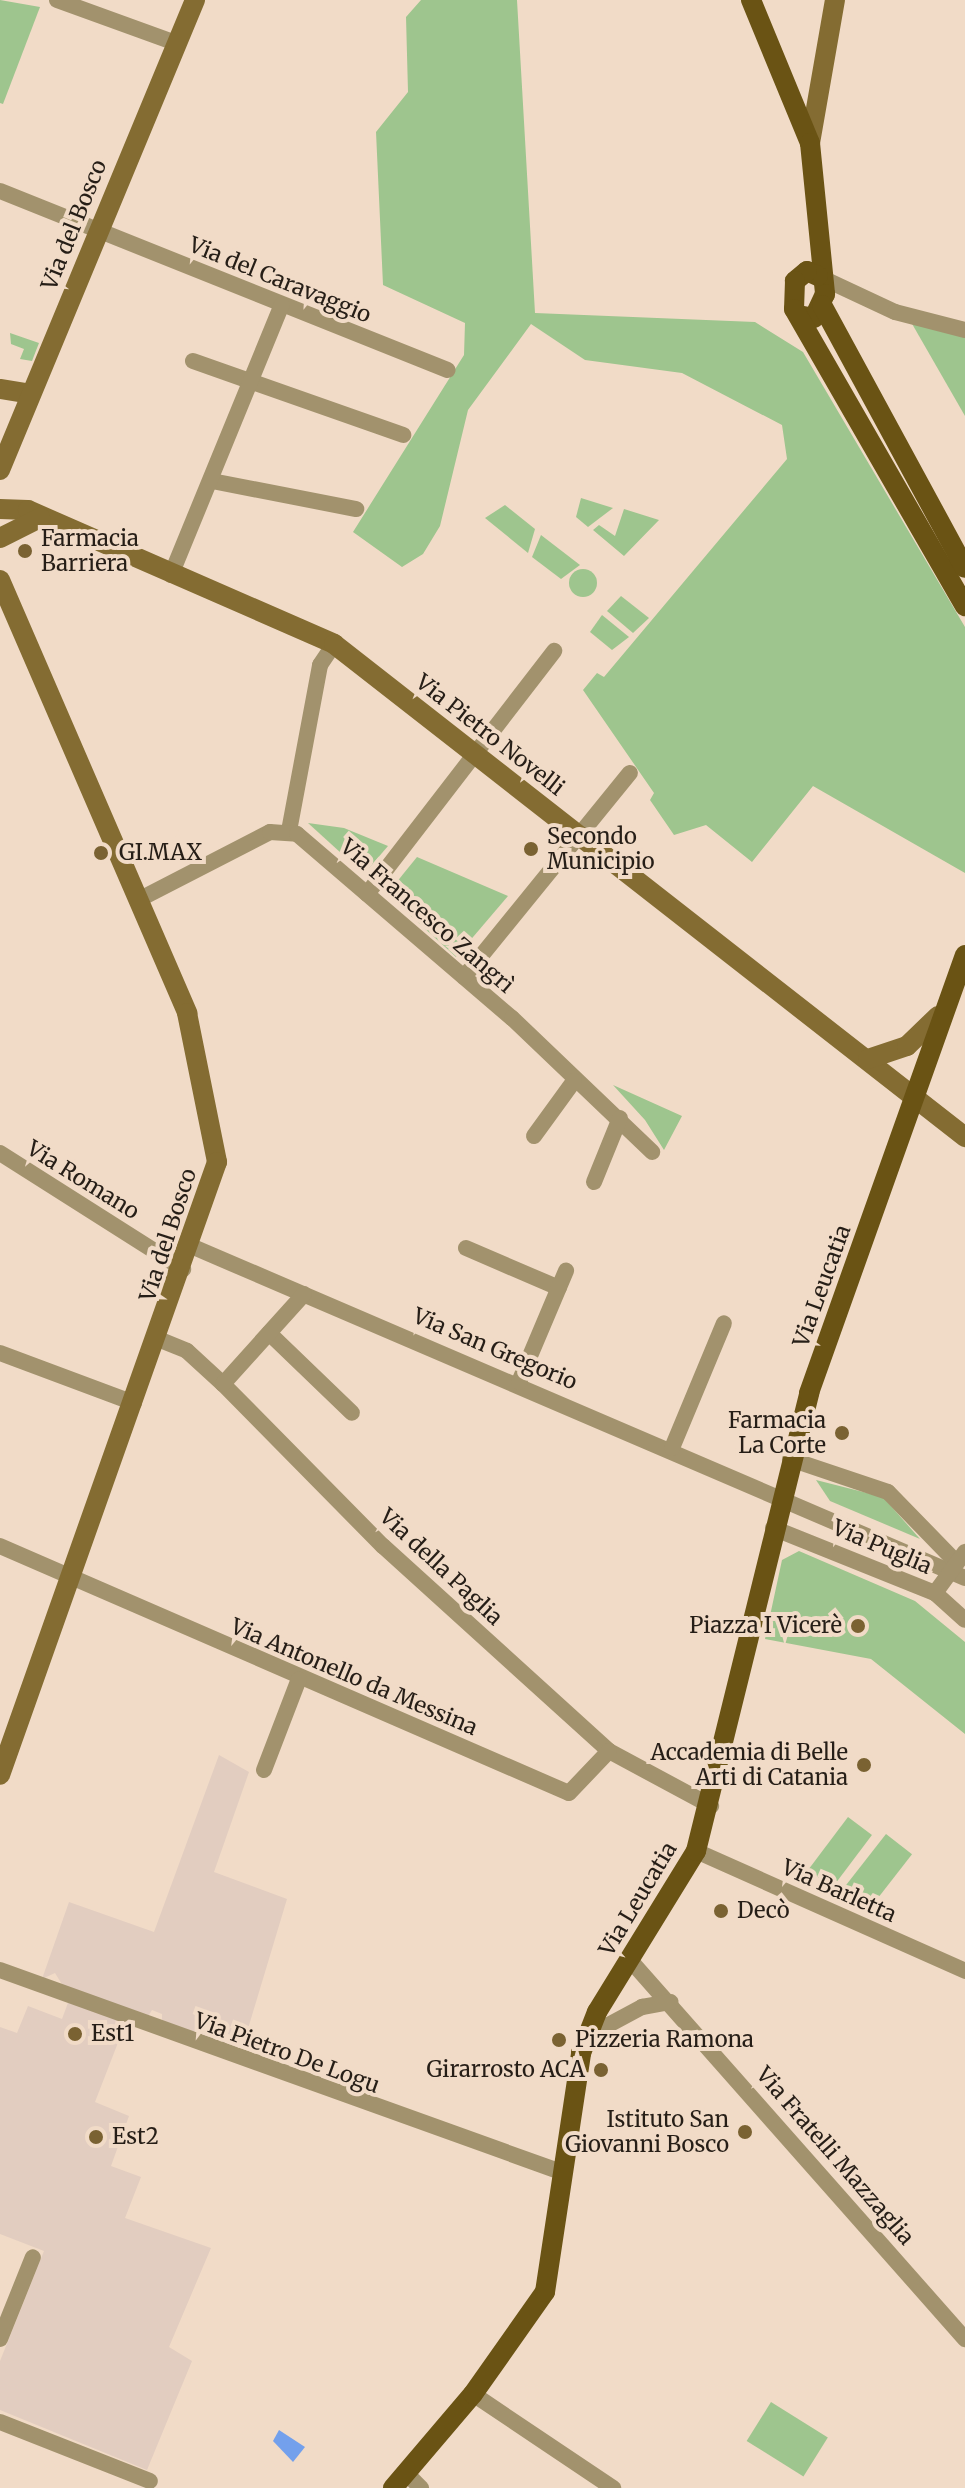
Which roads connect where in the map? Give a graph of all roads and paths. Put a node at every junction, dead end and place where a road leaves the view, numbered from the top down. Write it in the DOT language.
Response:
graph roads {
  1 [pos="57,0"];
  2 [pos="195,0"];
  3 [pos="751,0"];
  4 [pos="835,0"];
  5 [pos="176,43"];
  6 [pos="783,74"];
  7 [pos="810,143"];
  8 [pos="0,191"];
  9 [pos="97,230"];
  10 [pos="810,275"];
  11 [pos="282,305"];
  12 [pos="822,305"];
  13 [pos="798,315"];
  14 [pos="965,330"];
  15 [pos="193,361"];
  16 [pos="447,370"];
  17 [pos="252,382"];
  18 [pos="0,389"];
  19 [pos="31,394"];
  20 [pos="403,435"];
  21 [pos="0,470"];
  22 [pos="212,481"];
  23 [pos="6,505"];
  24 [pos="356,509"];
  25 [pos="40,518"];
  26 [pos="0,538"];
  27 [pos="965,568"];
  28 [pos="171,575"];
  29 [pos="1,586"];
  30 [pos="965,606"];
  31 [pos="334,644"];
  32 [pos="554,651"];
  33 [pos="475,753"];
  34 [pos="630,773"];
  35 [pos="289,831"];
  36 [pos="580,836"];
  37 [pos="367,894"];
  38 [pos="140,899"];
  39 [pos="965,955"];
  40 [pos="464,977"];
  41 [pos="938,1016"];
  42 [pos="868,1059"];
  43 [pos="574,1081"];
  44 [pos="914,1096"];
  45 [pos="620,1118"];
  46 [pos="534,1136"];
  47 [pos="965,1137"];
  48 [pos="652,1152"];
  49 [pos="0,1153"];
  50 [pos="594,1182"];
  51 [pos="191,1246"];
  52 [pos="466,1248"];
  53 [pos="183,1269"];
  54 [pos="566,1271"];
  55 [pos="559,1288"];
  56 [pos="304,1294"];
  57 [pos="724,1323"];
  58 [pos="269,1333"];
  59 [pos="158,1339"];
  60 [pos="0,1353"];
  61 [pos="519,1382"];
  62 [pos="223,1384"];
  63 [pos="134,1403"];
  64 [pos="352,1413"];
  65 [pos="672,1448"];
  66 [pos="790,1459"];
  67 [pos="781,1496"];
  68 [pos="773,1528"];
  69 [pos="0,1546"];
  70 [pos="956,1560"];
  71 [pos="72,1572"];
  72 [pos="965,1578"];
  73 [pos="935,1593"];
  74 [pos="965,1620"];
  75 [pos="299,1679"];
  76 [pos="4,1748"];
  77 [pos="609,1751"];
  78 [pos="264,1770"];
  79 [pos="0,1775"];
  80 [pos="711,1806"];
  81 [pos="696,1851"];
  82 [pos="630,1960"];
  83 [pos="0,1970"];
  84 [pos="965,1971"];
  85 [pos="671,2002"];
  86 [pos="586,2037"];
  87 [pos="561,2172"];
  88 [pos="33,2257"];
  89 [pos="0,2339"];
  90 [pos="965,2339"];
  91 [pos="473,2394"];
  92 [pos="0,2422"];
  93 [pos="150,2481"];
  94 [pos="407,2483"];
  95 [pos="613,2488"];
  1 -- 5 [label="street"];
  2 -- 5 [label="main road, Via del Bosco"];
  3 -- 6 [label="main road"];
  4 -- 7 [label="main road"];
  5 -- 9 [label="main road, Via del Bosco"];
  6 -- 7 [label="main road"];
  6 -- 10 [label="main road"];
  7 -- 10 [label="main road"];
  8 -- 9 [label="street, Via del Caravaggio"];
  9 -- 11 [label="street, Via del Caravaggio"];
  9 -- 19 [label="main road, Via del Bosco"];
  10 -- 12 [label="main road"];
  10 -- 13 [label="main road"];
  10 -- 14 [label="street"];
  11 -- 16 [label="street, Via del Caravaggio"];
  11 -- 17 [label="street"];
  12 -- 13 [label="main road"];
  12 -- 27 [label="main road"];
  13 -- 30 [label="main road"];
  15 -- 17 [label="street"];
  17 -- 20 [label="street"];
  17 -- 22 [label="street"];
  18 -- 19 [label="main road"];
  19 -- 21 [label="main road, Via del Bosco"];
  22 -- 24 [label="street"];
  22 -- 28 [label="street"];
  23 -- 25 [label="main road, Via Pietro Novelli"];
  25 -- 26 [label="main road"];
  25 -- 28 [label="main road, Via Pietro Novelli"];
  28 -- 31 [label="main road, Via Pietro Novelli"];
  29 -- 38 [label="main road, Via del Bosco"];
  31 -- 33 [label="main road, Via Pietro Novelli"];
  31 -- 35 [label="street"];
  32 -- 33 [label="street"];
  33 -- 36 [label="main road, Via Pietro Novelli"];
  33 -- 37 [label="street"];
  34 -- 36 [label="street"];
  35 -- 37 [label="street, Via Francesco Zangrì"];
  35 -- 38 [label="street"];
  36 -- 40 [label="street"];
  36 -- 42 [label="main road, Via Pietro Novelli"];
  37 -- 40 [label="street, Via Francesco Zangrì"];
  38 -- 51 [label="main road, Via del Bosco"];
  39 -- 41 [label="main road, Via Leucatia"];
  40 -- 43 [label="street, Via Francesco Zangrì"];
  41 -- 42 [label="main road, Via Leucatia"];
  41 -- 44 [label="main road, Via Leucatia"];
  42 -- 44 [label="main road, Via Pietro Novelli"];
  43 -- 45 [label="street, Via Francesco Zangrì"];
  43 -- 46 [label="street"];
  44 -- 47 [label="main road, Via Pietro Novelli"];
  44 -- 66 [label="main road, Via Leucatia"];
  45 -- 48 [label="street, Via Francesco Zangrì"];
  45 -- 50 [label="street"];
  49 -- 53 [label="street, Via Romano"];
  51 -- 53 [label="main road, Via del Bosco"];
  51 -- 56 [label="street, Via San Gregorio"];
  52 -- 55 [label="street"];
  53 -- 59 [label="main road, Via del Bosco"];
  54 -- 55 [label="street"];
  55 -- 61 [label="street"];
  56 -- 58 [label="street"];
  56 -- 61 [label="street, Via San Gregorio"];
  57 -- 65 [label="street"];
  58 -- 62 [label="street"];
  58 -- 64 [label="street"];
  59 -- 62 [label="street, Via della Paglia"];
  59 -- 63 [label="main road, Via del Bosco"];
  60 -- 63 [label="street"];
  61 -- 65 [label="street, Via San Gregorio"];
  62 -- 77 [label="street, Via della Paglia"];
  63 -- 71 [label="main road, Via del Bosco"];
  65 -- 67 [label="street, Via San Gregorio"];
  66 -- 67 [label="main road, Via Leucatia"];
  66 -- 70 [label="street, Via Puglia"];
  67 -- 68 [label="main road, Via Leucatia"];
  67 -- 70 [label="street, Via Puglia"];
  68 -- 73 [label="street, Via Puglia"];
  68 -- 80 [label="main road, Via Leucatia"];
  69 -- 71 [label="street, Via Antonello da Messina"];
  70 -- 72 [label="street, Via Puglia"];
  70 -- 73 [label="street"];
  71 -- 75 [label="street, Via Antonello da Messina"];
  71 -- 76 [label="main road, Via del Bosco"];
  73 -- 74 [label="street, Via Puglia"];
  75 -- 77 [label="street, Via Antonello da Messina"];
  75 -- 78 [label="street"];
  76 -- 79 [label="main road, Via del Bosco"];
  77 -- 80 [label="street, Via della Paglia"];
  80 -- 81 [label="main road, Via Leucatia"];
  81 -- 82 [label="main road, Via Leucatia"];
  81 -- 84 [label="street, Via Barletta"];
  82 -- 85 [label="street, Via Fratelli Mazzaglia"];
  82 -- 86 [label="main road, Via Leucatia"];
  83 -- 87 [label="street, Via Pietro De Logu"];
  85 -- 86 [label="street"];
  85 -- 90 [label="street, Via Fratelli Mazzaglia"];
  86 -- 87 [label="main road, Via Leucatia"];
  87 -- 91 [label="main road, Via Leucatia"];
  88 -- 89 [label="street"];
  91 -- 94 [label="main road, Via Leucatia"];
  91 -- 95 [label="street"];
  92 -- 93 [label="street"];
}
